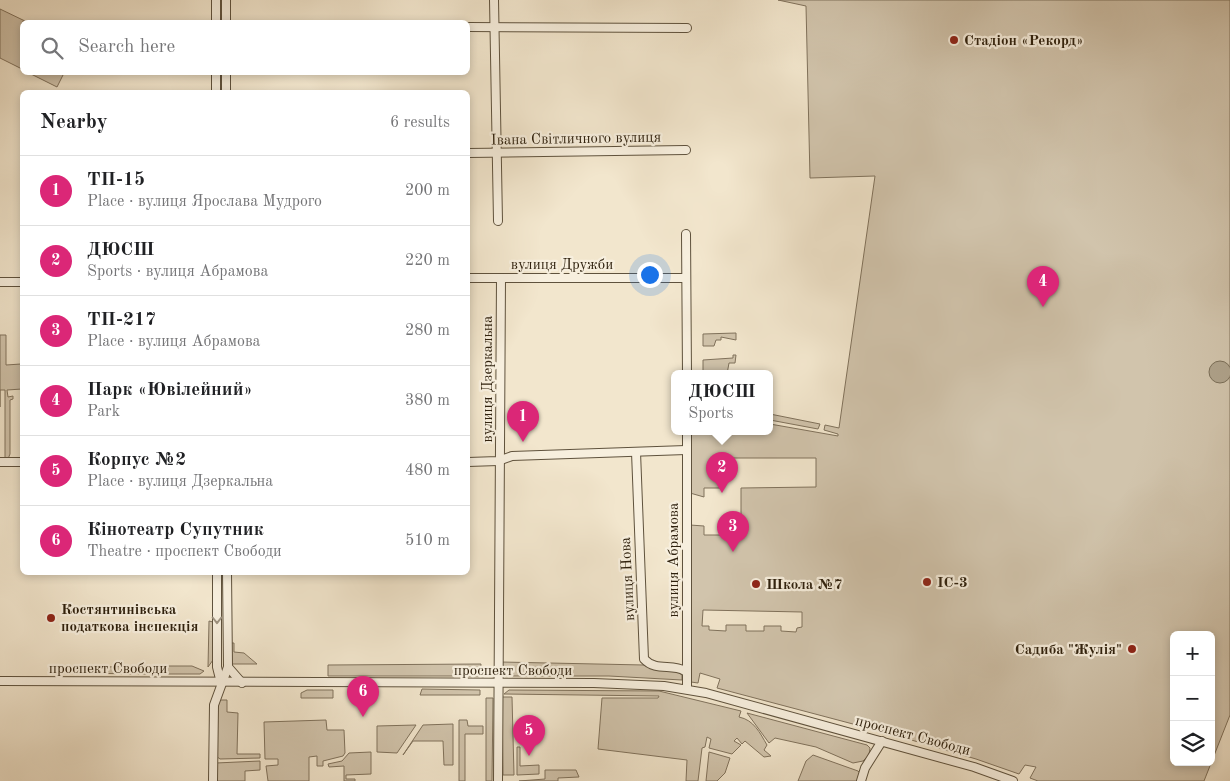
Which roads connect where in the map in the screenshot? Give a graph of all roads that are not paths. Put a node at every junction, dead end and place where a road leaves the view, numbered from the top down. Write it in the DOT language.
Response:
graph roads {
  1 [pos="216,0"];
  2 [pos="226,0"];
  3 [pos="494,0"];
  4 [pos="216,20"];
  5 [pos="226,20"];
  6 [pos="470,27"];
  7 [pos="494,28"];
  8 [pos="687,28"];
  9 [pos="216,75"];
  10 [pos="226,75"];
  11 [pos="216,90"];
  12 [pos="226,90"];
  13 [pos="686,150"];
  14 [pos="470,153"];
  15 [pos="497,153"];
  16 [pos="498,221"];
  17 [pos="686,234"];
  18 [pos="470,278"];
  19 [pos="501,278"];
  20 [pos="686,278"];
  21 [pos="0,282"];
  22 [pos="20,282"];
  23 [pos="687,370"];
  24 [pos="687,435"];
  25 [pos="686,450"];
  26 [pos="636,452"];
  27 [pos="501,460"];
  28 [pos="0,462"];
  29 [pos="20,462"];
  30 [pos="470,462"];
  31 [pos="217,575"];
  32 [pos="227,575"];
  33 [pos="217,600"];
  34 [pos="227,600"];
  35 [pos="228,667"];
  36 [pos="217,668"];
  37 [pos="685,671"];
  38 [pos="0,682"];
  39 [pos="204,683"];
  40 [pos="221,683"];
  41 [pos="242,683"];
  42 [pos="498,683"];
  43 [pos="687,689"];
  44 [pos="882,741"];
  45 [pos="1000,779"];
  46 [pos="213,781"];
  47 [pos="498,781"];
  48 [pos="861,781"];
  49 [pos="1013,781"];
  1 -- 4 [label="street"];
  2 -- 5 [label="street"];
  3 -- 7 [label="street"];
  6 -- 7 [label="street"];
  7 -- 8 [label="street"];
  7 -- 15 [label="street"];
  9 -- 11 [label="street"];
  10 -- 12 [label="street"];
  13 -- 15 [label="street, Івана Світличного вулиця"];
  14 -- 15 [label="street, Івана Світличного вулиця"];
  15 -- 16 [label="street"];
  17 -- 20 [label="street"];
  18 -- 19 [label="street, вулиця Дружби"];
  19 -- 20 [label="street, вулиця Дружби"];
  19 -- 27 [label="street, вулиця Дзеркальна"];
  20 -- 23 [label="street"];
  21 -- 22 [label="street"];
  24 -- 25 [label="street, вулиця Абрамова"];
  25 -- 26 [label="street"];
  25 -- 37 [label="street, вулиця Абрамова"];
  26 -- 27 [label="street"];
  26 -- 37 [label="street, вулиця Нова"];
  27 -- 30 [label="street"];
  27 -- 42 [label="street, вулиця Дзеркальна"];
  28 -- 29 [label="street"];
  31 -- 33 [label="street"];
  32 -- 34 [label="street"];
  33 -- 34 [label="street"];
  33 -- 36 [label="street, one-way"];
  34 -- 35 [label="street"];
  35 -- 40 [label="street"];
  35 -- 41 [label="street"];
  36 -- 39 [label="street"];
  36 -- 40 [label="street"];
  37 -- 43 [label="street, вулиця Абрамова"];
  38 -- 39 [label="street, проспект Свободи"];
  39 -- 40 [label="street, проспект Свободи"];
  40 -- 41 [label="street, проспект Свободи"];
  40 -- 46 [label="street"];
  41 -- 42 [label="street, проспект Свободи"];
  42 -- 43 [label="street, проспект Свободи"];
  42 -- 47 [label="street, вулиця Дзеркальна"];
  43 -- 44 [label="street, проспект Свободи"];
  44 -- 45 [label="street, проспект Свободи"];
  44 -- 48 [label="street"];
  45 -- 49 [label="street, проспект Свободи"];
}
